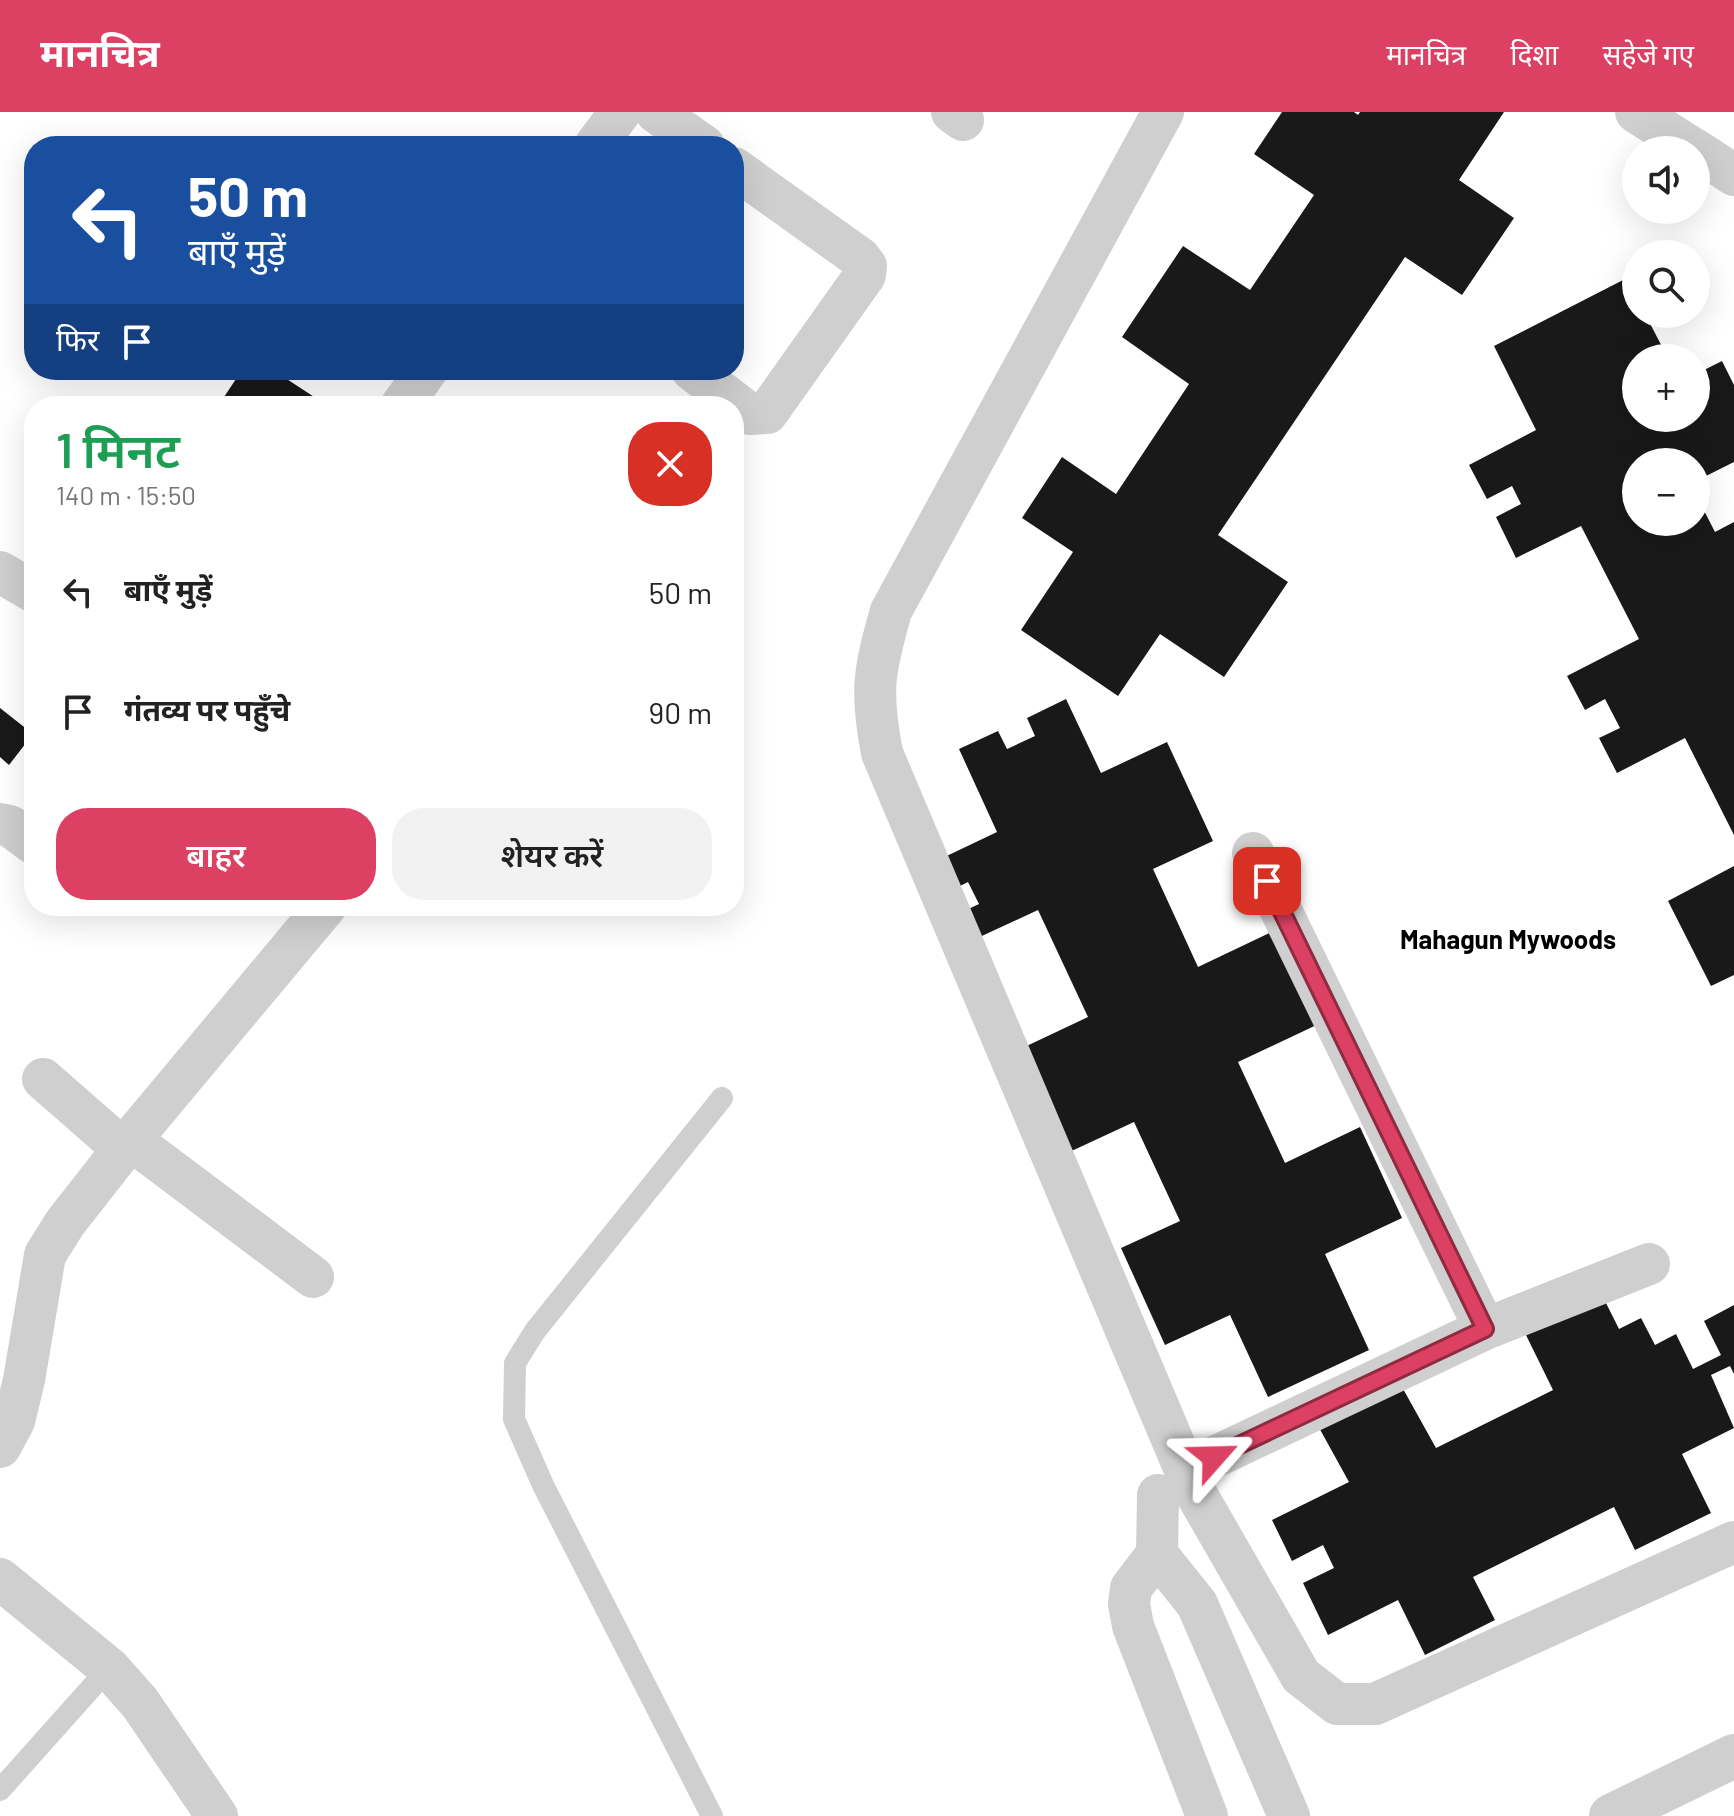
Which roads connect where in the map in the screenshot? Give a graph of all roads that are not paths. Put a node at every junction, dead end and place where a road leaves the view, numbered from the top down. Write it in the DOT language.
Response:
graph roads {
  1 [pos="620,112"];
  2 [pos="656,112"];
  3 [pos="1163,112"];
  4 [pos="1636,112"];
  5 [pos="602,136"];
  6 [pos="690,136"];
  7 [pos="1674,136"];
  8 [pos="1710,159"];
  9 [pos="744,175"];
  10 [pos="1734,175"];
  11 [pos="705,380"];
  12 [pos="726,396"];
  13 [pos="744,409"];
  14 [pos="0,572"];
  15 [pos="24,586"];
  16 [pos="0,824"];
  17 [pos="24,836"];
  18 [pos="1253,853"];
  19 [pos="318,916"];
  20 [pos="43,1079"];
  21 [pos="722,1098"];
  22 [pos="127,1144"];
  23 [pos="1649,1264"];
  24 [pos="313,1277"];
  25 [pos="1485,1329"];
  26 [pos="0,1447"];
  27 [pos="1179,1478"];
  28 [pos="1734,1542"];
  29 [pos="1157,1554"];
  30 [pos="0,1579"];
  31 [pos="109,1668"];
  32 [pos="1734,1756"];
  33 [pos="0,1790"];
  34 [pos="217,1816"];
  35 [pos="712,1816"];
  36 [pos="1207,1816"];
  37 [pos="1289,1816"];
  38 [pos="1611,1816"];
  1 -- 5 [label="street"];
  2 -- 6 [label="street"];
  3 -- 27 [label="street"];
  4 -- 7 [label="street"];
  8 -- 10 [label="street"];
  9 -- 13 [label="street"];
  11 -- 12 [label="street"];
  14 -- 15 [label="street"];
  16 -- 17 [label="street"];
  18 -- 25 [label="street"];
  19 -- 22 [label="street"];
  20 -- 22 [label="street"];
  21 -- 35 [label="lane"];
  22 -- 24 [label="street"];
  22 -- 26 [label="street"];
  23 -- 25 [label="street"];
  25 -- 27 [label="street"];
  27 -- 28 [label="street"];
  27 -- 29 [label="street"];
  29 -- 36 [label="street"];
  29 -- 37 [label="street"];
  30 -- 31 [label="street"];
  31 -- 33 [label="lane"];
  31 -- 34 [label="street"];
  32 -- 38 [label="street"];
}
